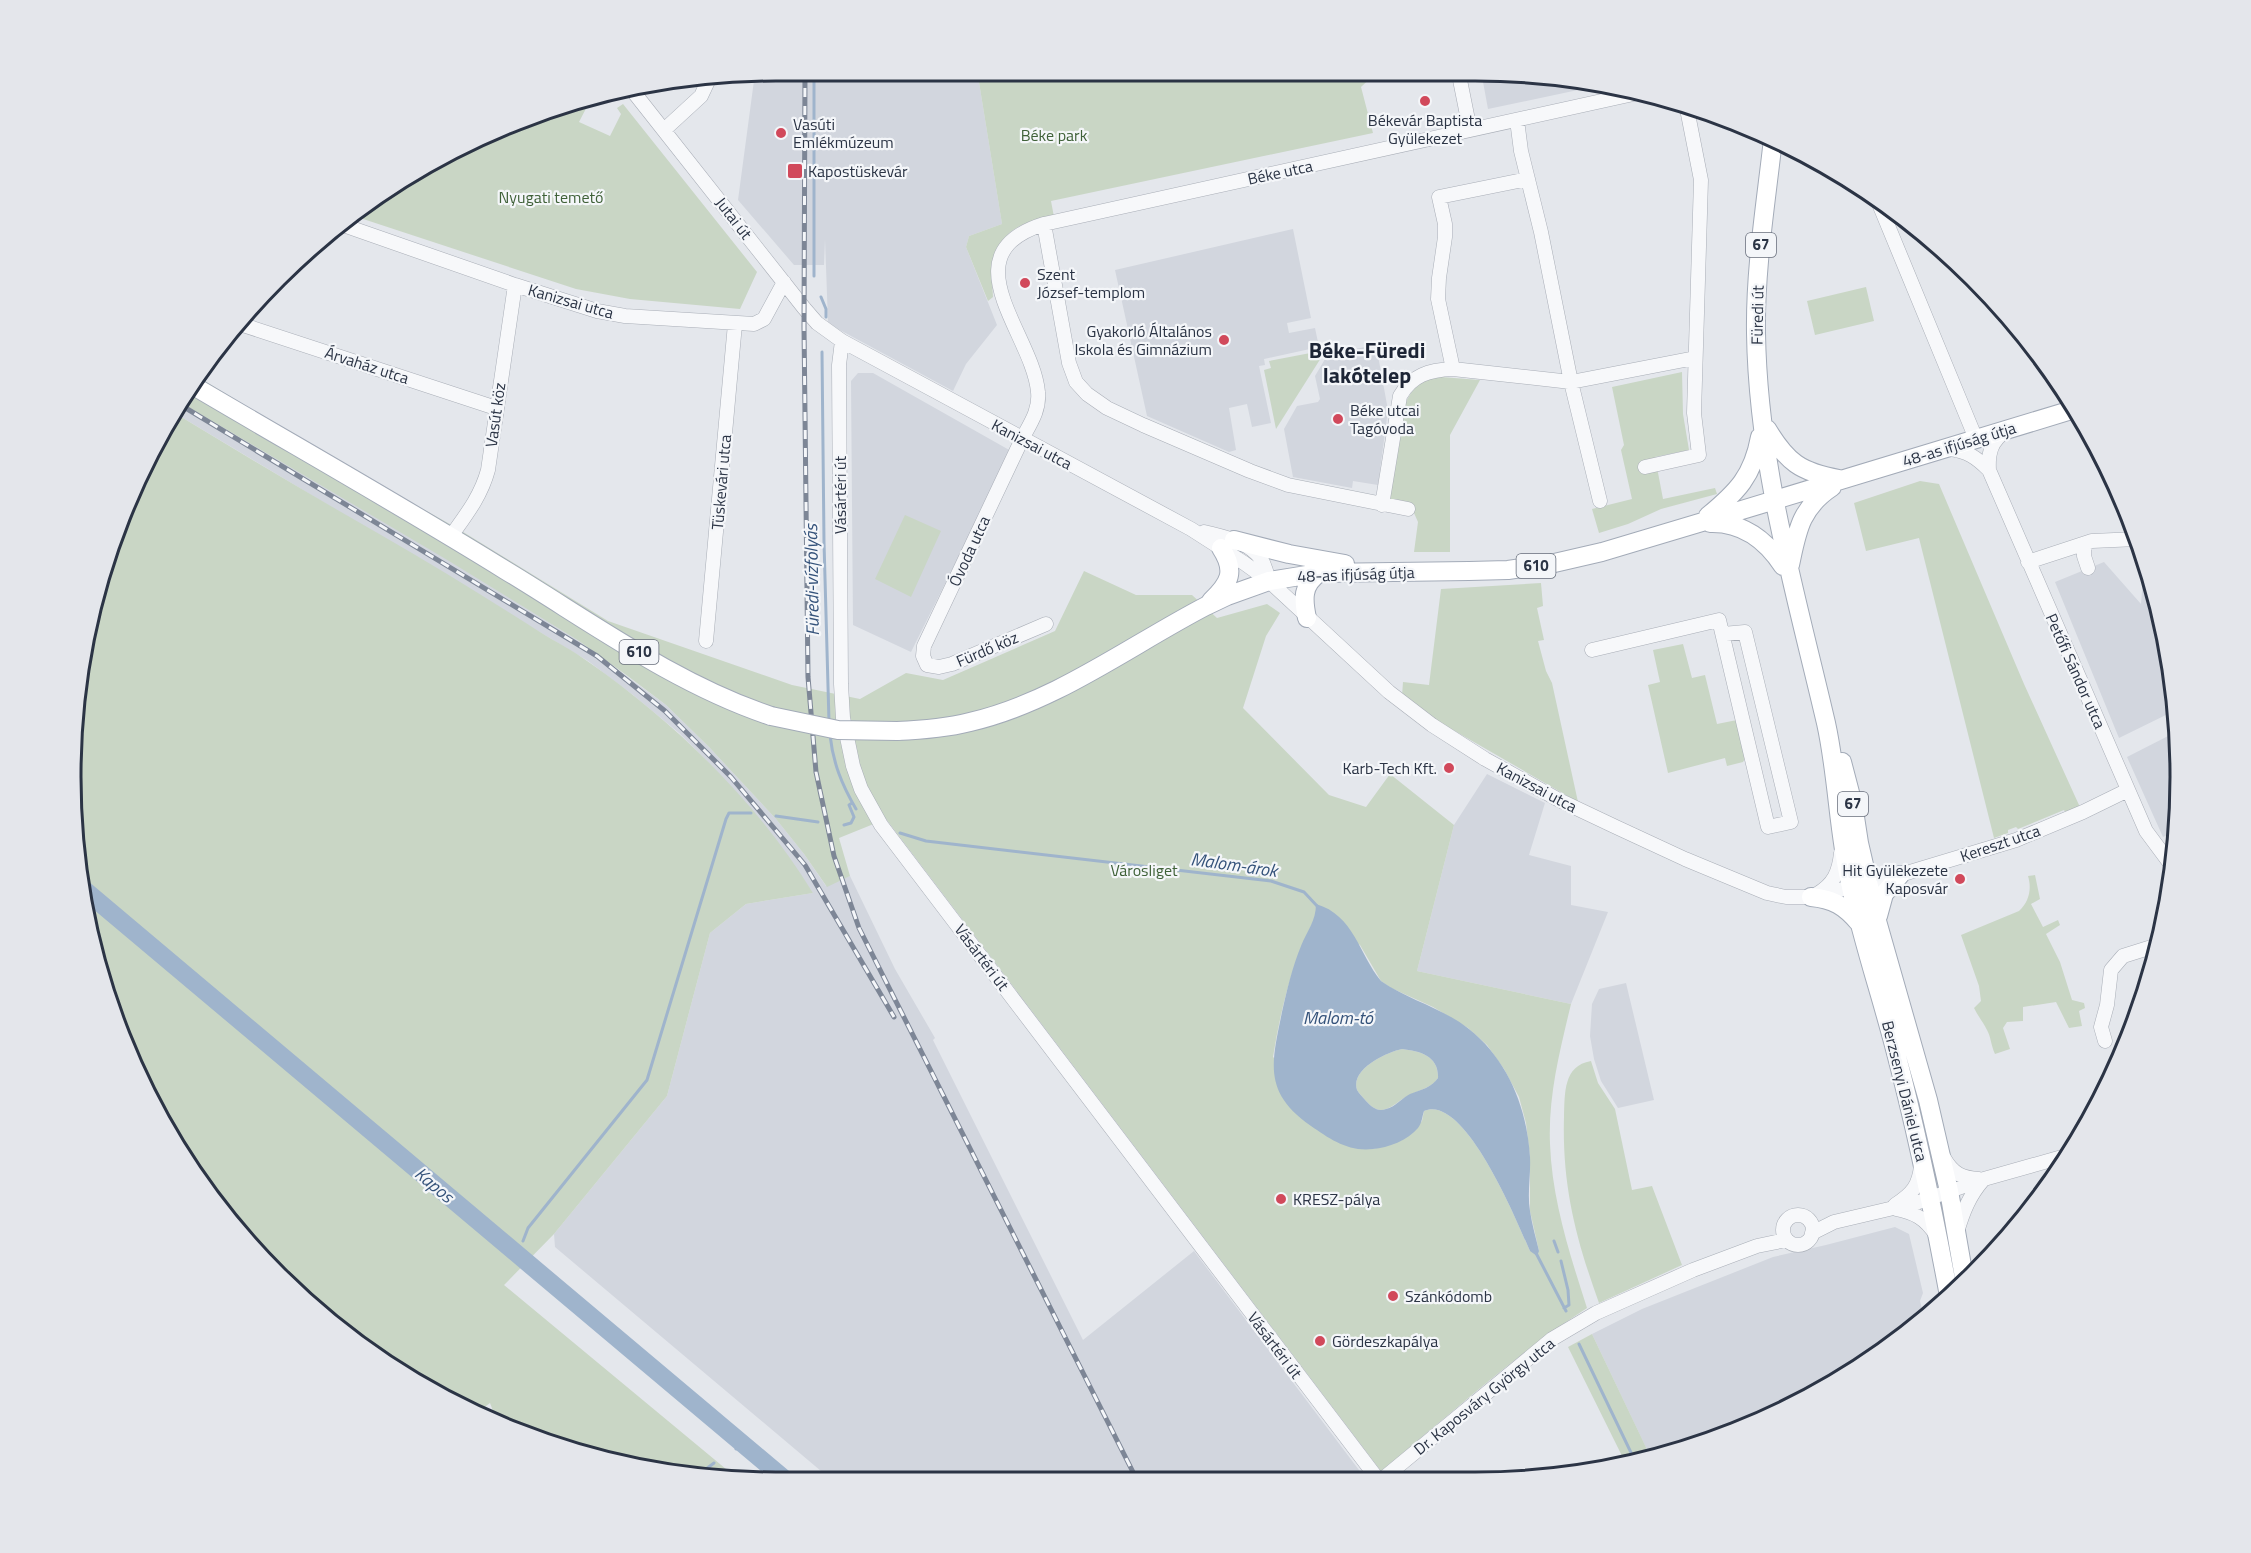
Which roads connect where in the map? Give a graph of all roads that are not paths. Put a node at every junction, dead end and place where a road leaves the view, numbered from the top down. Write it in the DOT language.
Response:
graph roads {
  1 [pos="1460,81"];
  2 [pos="706,85"];
  3 [pos="636,95"];
  4 [pos="1621,97"];
  5 [pos="1688,115"];
  6 [pos="1517,120"];
  7 [pos="664,130"];
  8 [pos="1470,130"];
  9 [pos="1772,148"];
  10 [pos="1528,179"];
  11 [pos="1883,214"];
  12 [pos="1044,224"];
  13 [pos="350,227"];
  14 [pos="784,282"];
  15 [pos="515,285"];
  16 [pos="735,324"];
  17 [pos="247,326"];
  18 [pos="842,341"];
  19 [pos="1695,358"];
  20 [pos="1452,369"];
  21 [pos="1571,382"];
  22 [pos="199,389"];
  23 [pos="496,408"];
  24 [pos="2066,412"];
  25 [pos="1762,420"];
  26 [pos="2008,429"];
  27 [pos="1022,439"];
  28 [pos="1976,439"];
  29 [pos="1947,448"];
  30 [pos="1645,467"];
  31 [pos="1989,470"];
  32 [pos="1843,480"];
  33 [pos="1773,500"];
  34 [pos="1600,501"];
  35 [pos="1382,505"];
  36 [pos="1408,509"];
  37 [pos="1699,524"];
  38 [pos="451,536"];
  39 [pos="2128,539"];
  40 [pos="1227,544"];
  41 [pos="2084,544"];
  42 [pos="2028,562"];
  43 [pos="2088,568"];
  44 [pos="1401,572"];
  45 [pos="1788,572"];
  46 [pos="1319,573"];
  47 [pos="1269,582"];
  48 [pos="1206,606"];
  49 [pos="1307,618"];
  50 [pos="1046,624"];
  51 [pos="1723,634"];
  52 [pos="706,641"];
  53 [pos="1592,650"];
  54 [pos="927,665"];
  55 [pos="1827,728"];
  56 [pos="1776,762"];
  57 [pos="1754,768"];
  58 [pos="2128,790"];
  59 [pos="1842,845"];
  60 [pos="2165,857"];
  61 [pos="1900,875"];
  62 [pos="1859,886"];
  63 [pos="1811,897"];
  64 [pos="1869,922"];
  65 [pos="2148,948"];
  66 [pos="2105,1041"];
  67 [pos="1940,1153"];
  68 [pos="1922,1158"];
  69 [pos="2056,1159"];
  70 [pos="1984,1179"];
  71 [pos="1949,1191"];
  72 [pos="1930,1198"];
  73 [pos="1891,1208"];
  74 [pos="1811,1228"];
  75 [pos="1956,1234"];
  76 [pos="1784,1236"];
  77 [pos="1938,1238"];
  78 [pos="1963,1271"];
  79 [pos="1947,1286"];
  80 [pos="1372,1472"];
  81 [pos="1392,1472"];
  1 -- 8 [label="street"];
  2 -- 7 [label="street"];
  3 -- 7 [label="street, Jutai út"];
  4 -- 6 [label="street, Béke utca"];
  5 -- 19 [label="street"];
  6 -- 8 [label="street, Béke utca"];
  6 -- 10 [label="street"];
  7 -- 14 [label="street, Jutai út"];
  8 -- 12 [label="street, Béke utca"];
  9 -- 25 [label="main road, Füredi út / 67"];
  10 -- 20 [label="street"];
  10 -- 21 [label="street"];
  11 -- 28 [label="street"];
  12 -- 27 [label="street, Béke utca"];
  12 -- 35 [label="street"];
  13 -- 15 [label="street, Kanizsai utca"];
  14 -- 16 [label="street, Kanizsai utca"];
  14 -- 18 [label="street, Jutai út"];
  15 -- 16 [label="street, Kanizsai utca"];
  15 -- 23 [label="street, Vasút köz"];
  16 -- 52 [label="street, Tüskevári utca"];
  17 -- 23 [label="street, Árvaház utca"];
  18 -- 27 [label="street, Kanizsai utca"];
  18 -- 80 [label="street, Vásártéri út"];
  19 -- 21 [label="street"];
  19 -- 30 [label="street"];
  20 -- 21 [label="street"];
  20 -- 35 [label="street"];
  21 -- 34 [label="street"];
  22 -- 38 [label="main road, 610"];
  23 -- 38 [label="street, Vasút köz"];
  24 -- 26 [label="main road, 48-as ifjúság útja / 610"];
  25 -- 32 [label="main road"];
  25 -- 33 [label="main road, 67"];
  25 -- 37 [label="main road"];
  26 -- 28 [label="main road, 48-as ifjúság útja / 610"];
  26 -- 31 [label="street"];
  27 -- 40 [label="street, Kanizsai utca"];
  27 -- 54 [label="street, Óvoda utca"];
  28 -- 29 [label="main road, 48-as ifjúság útja / 610"];
  29 -- 31 [label="street"];
  29 -- 32 [label="main road, 48-as ifjúság útja / 610"];
  31 -- 42 [label="street, Petőfi Sándor utca"];
  32 -- 33 [label="main road, 610"];
  32 -- 45 [label="main road"];
  33 -- 37 [label="main road, 610"];
  33 -- 45 [label="main road, 67"];
  35 -- 36 [label="street"];
  37 -- 44 [label="main road, 48-as ifjúság útja / 610"];
  37 -- 45 [label="main road"];
  38 -- 48 [label="main road, 48-as ifjúság útja / 610, bridge"];
  39 -- 41 [label="street"];
  40 -- 44 [label="main road"];
  40 -- 47 [label="street, Kanizsai utca"];
  40 -- 48 [label="main road"];
  41 -- 42 [label="street"];
  41 -- 43 [label="street"];
  42 -- 58 [label="street, Petőfi Sándor utca"];
  44 -- 46 [label="main road, 48-as ifjúság útja / 610"];
  45 -- 55 [label="main road, 67"];
  46 -- 47 [label="main road, 48-as ifjúság útja / 610"];
  46 -- 49 [label="main road"];
  47 -- 48 [label="main road, 48-as ifjúság útja / 610"];
  47 -- 49 [label="street, Kanizsai utca"];
  49 -- 63 [label="street, Kanizsai utca"];
  50 -- 54 [label="street, Fürdő köz"];
  51 -- 53 [label="street"];
  51 -- 56 [label="street"];
  51 -- 57 [label="street"];
  55 -- 59 [label="main road, 67"];
  55 -- 62 [label="main road, 67"];
  56 -- 57 [label="street"];
  56 -- 57 [label="street"];
  58 -- 60 [label="street, Petőfi Sándor utca"];
  58 -- 61 [label="street, Kereszt utca"];
  59 -- 62 [label="main road, 67"];
  59 -- 63 [label="street"];
  61 -- 62 [label="street, Kereszt utca"];
  61 -- 64 [label="main road"];
  62 -- 63 [label="street, Kanizsai utca"];
  62 -- 64 [label="main road, Berzsenyi Dániel utca / 67"];
  63 -- 64 [label="main road"];
  64 -- 67 [label="main road, Berzsenyi Dániel utca / 67"];
  64 -- 68 [label="main road, Berzsenyi Dániel utca / 67"];
  65 -- 66 [label="street"];
  67 -- 70 [label="street"];
  67 -- 71 [label="main road, Berzsenyi Dániel utca / 67"];
  68 -- 72 [label="main road, Berzsenyi Dániel utca / 67"];
  68 -- 73 [label="street"];
  69 -- 70 [label="street"];
  70 -- 71 [label="street"];
  70 -- 75 [label="street"];
  71 -- 72 [label="street"];
  71 -- 75 [label="main road, Berzsenyi Dániel utca / 67"];
  72 -- 73 [label="street"];
  72 -- 77 [label="main road, Berzsenyi Dániel utca / 67"];
  73 -- 74 [label="street"];
  73 -- 77 [label="street"];
  74 -- 76 [label="street"];
  74 -- 76 [label="street"];
  75 -- 78 [label="main road, Berzsenyi Dániel utca / 67"];
  76 -- 81 [label="street, Dr. Kaposváry György utca"];
  77 -- 79 [label="main road, Berzsenyi Dániel utca / 67"];
}
